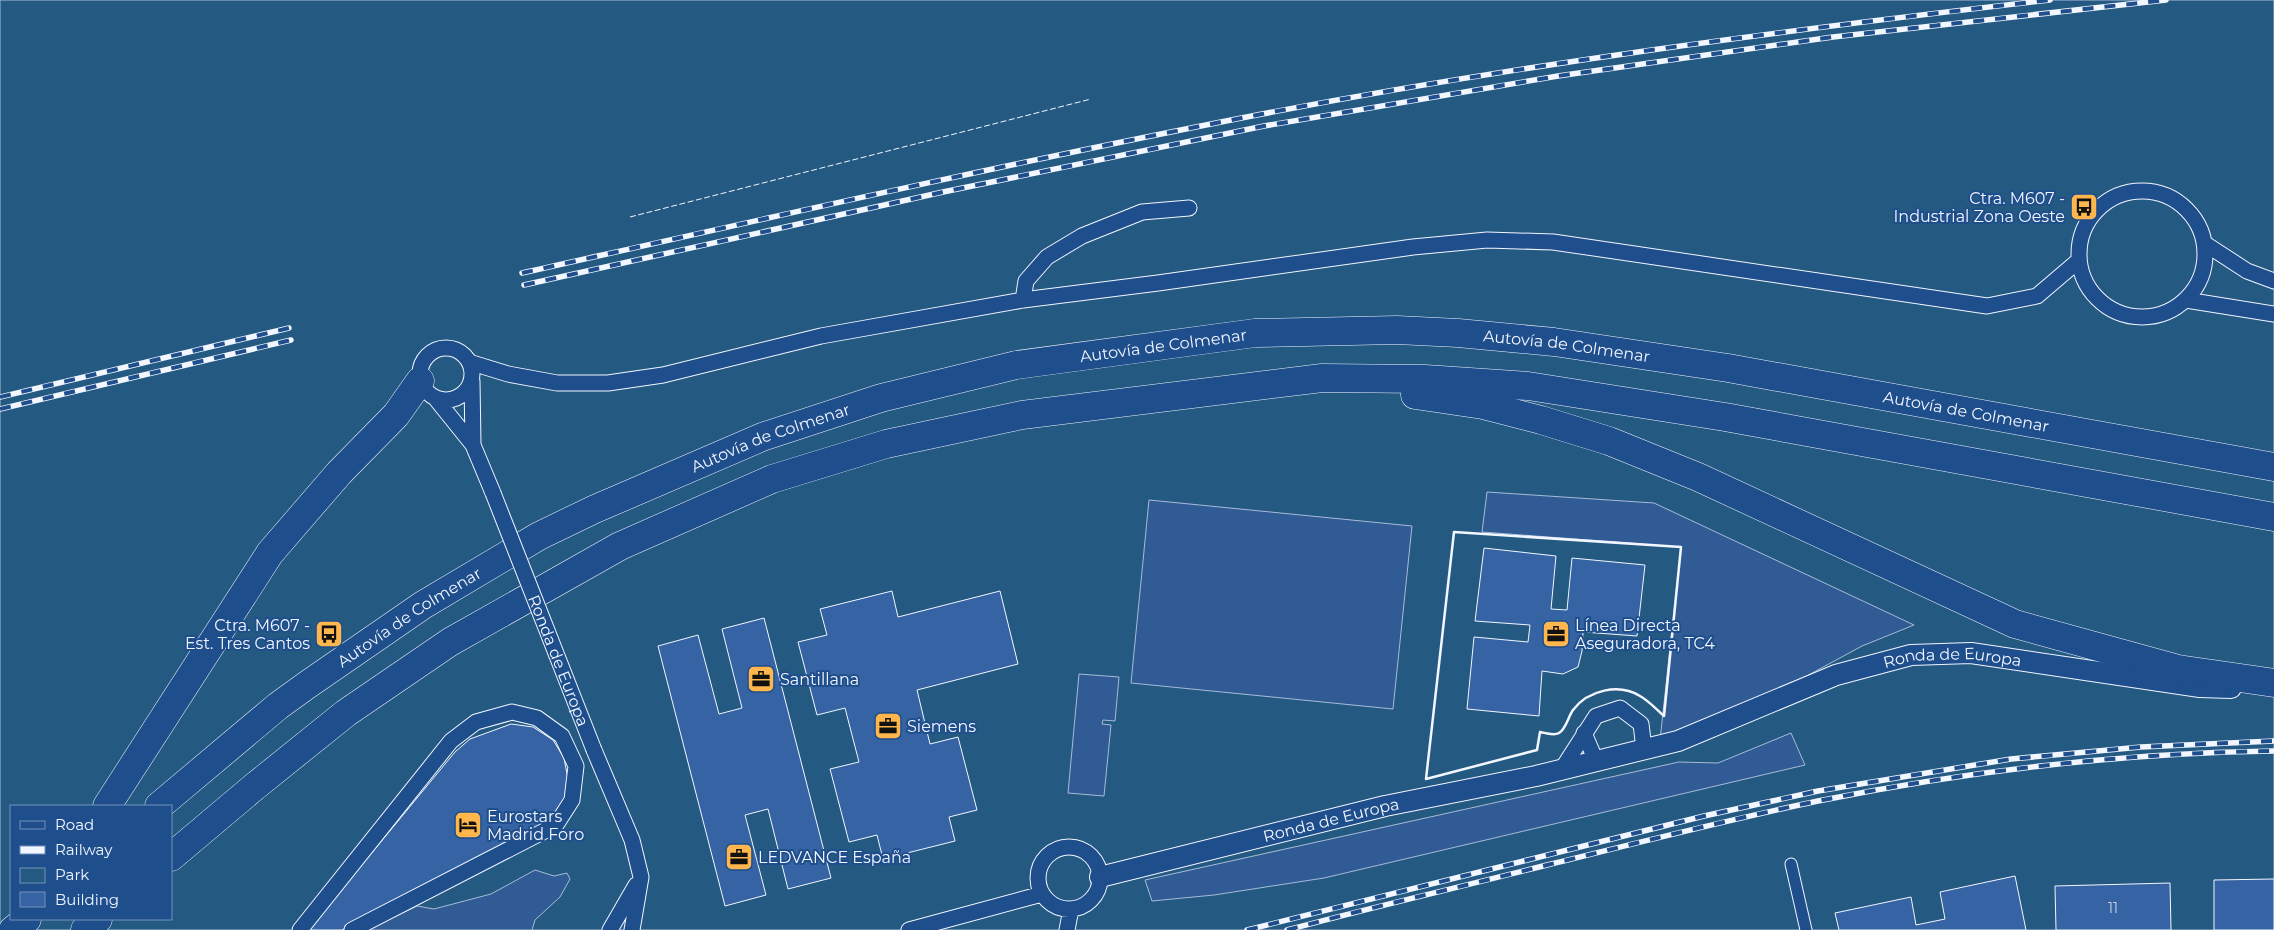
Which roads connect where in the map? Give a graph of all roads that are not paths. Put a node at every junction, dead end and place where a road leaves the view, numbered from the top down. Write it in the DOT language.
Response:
graph roads {
  1 [pos="1189,208"];
  2 [pos="2204,243"];
  3 [pos="2078,261"];
  4 [pos="2274,281"];
  5 [pos="1023,300"];
  6 [pos="2186,300"];
  7 [pos="2274,314"];
  8 [pos="469,362"];
  9 [pos="472,380"];
  10 [pos="1244,386"];
  11 [pos="428,390"];
  12 [pos="474,445"];
  13 [pos="2274,467"];
  14 [pos="2274,517"];
  15 [pos="2274,683"];
  16 [pos="2274,689"];
  17 [pos="1584,733"];
  18 [pos="1644,749"];
  19 [pos="1596,761"];
  20 [pos="1562,769"];
  21 [pos="108,805"];
  22 [pos="160,805"];
  23 [pos="172,856"];
  24 [pos="1791,864"];
  25 [pos="641,877"];
  26 [pos="1100,877"];
  27 [pos="1042,894"];
  28 [pos="1071,909"];
  29 [pos="10,912"];
  30 [pos="0,920"];
  31 [pos="26,920"];
  32 [pos="97,920"];
  33 [pos="13,930"];
  34 [pos="85,930"];
  35 [pos="300,930"];
  36 [pos="352,930"];
  37 [pos="610,930"];
  38 [pos="632,930"];
  39 [pos="908,930"];
  40 [pos="1067,930"];
  41 [pos="1806,930"];
  1 -- 5 [label="street"];
  2 -- 3 [label="street"];
  2 -- 4 [label="street"];
  2 -- 6 [label="street"];
  3 -- 5 [label="street"];
  3 -- 6 [label="street"];
  5 -- 8 [label="street"];
  6 -- 7 [label="street"];
  8 -- 9 [label="street"];
  8 -- 11 [label="street"];
  9 -- 11 [label="street"];
  9 -- 12 [label="street, Ronda de Europa"];
  10 -- 14 [label="highway"];
  10 -- 15 [label="highway"];
  10 -- 23 [label="highway"];
  11 -- 12 [label="street, Ronda de Europa"];
  11 -- 21 [label="highway"];
  12 -- 25 [label="street, Ronda de Europa, bridge"];
  13 -- 22 [label="highway, Autovía de Colmenar"];
  16 -- 18 [label="street, Ronda de Europa"];
  17 -- 18 [label="street"];
  17 -- 19 [label="street"];
  17 -- 20 [label="street"];
  18 -- 19 [label="street, Ronda de Europa"];
  19 -- 20 [label="street, Ronda de Europa"];
  20 -- 26 [label="street, Ronda de Europa"];
  24 -- 41 [label="street"];
  25 -- 37 [label="street"];
  25 -- 38 [label="street, Ronda de Europa"];
  26 -- 27 [label="street"];
  26 -- 28 [label="street"];
  27 -- 28 [label="street"];
  27 -- 39 [label="street"];
  28 -- 40 [label="street"];
  29 -- 30 [label="highway"];
  31 -- 33 [label="highway"];
  32 -- 34 [label="highway"];
  35 -- 36 [label="street"];
}
